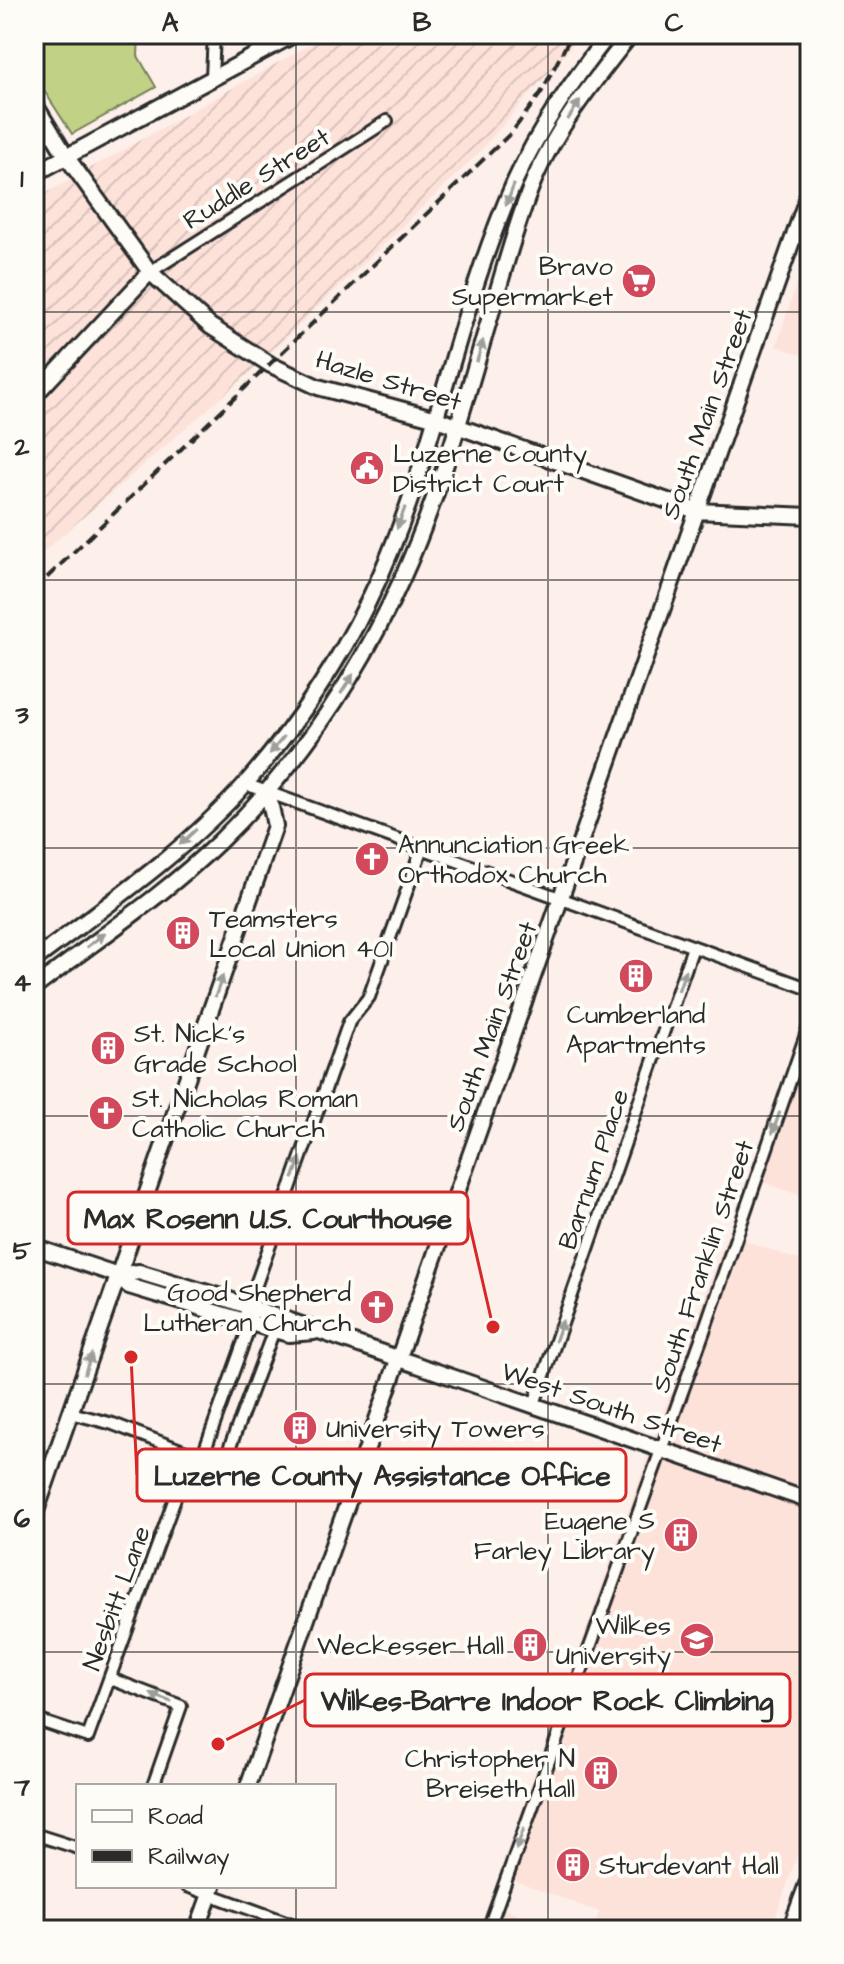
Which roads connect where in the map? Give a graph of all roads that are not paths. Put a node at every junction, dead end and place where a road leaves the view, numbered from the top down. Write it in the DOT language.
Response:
graph roads {
  1 [pos="214,34"];
  2 [pos="609,34"];
  3 [pos="631,34"];
  4 [pos="292,35"];
  5 [pos="212,77"];
  6 [pos="34,103"];
  7 [pos="387,121"];
  8 [pos="66,156"];
  9 [pos="34,174"];
  10 [pos="810,190"];
  11 [pos="150,272"];
  12 [pos="34,396"];
  13 [pos="437,419"];
  14 [pos="458,426"];
  15 [pos="696,511"];
  16 [pos="810,516"];
  17 [pos="245,784"];
  18 [pos="268,792"];
  19 [pos="422,848"];
  20 [pos="562,900"];
  21 [pos="693,947"];
  22 [pos="34,960"];
  23 [pos="34,988"];
  24 [pos="810,989"];
  25 [pos="810,1023"];
  26 [pos="34,1247"];
  27 [pos="118,1275"];
  28 [pos="249,1315"];
  29 [pos="274,1330"];
  30 [pos="314,1332"];
  31 [pos="399,1358"];
  32 [pos="534,1404"];
  33 [pos="71,1413"];
  34 [pos="660,1449"];
  35 [pos="191,1454"];
  36 [pos="351,1495"];
  37 [pos="810,1501"];
  38 [pos="34,1517"];
  39 [pos="111,1679"];
  40 [pos="34,1719"];
  41 [pos="154,1784"];
  42 [pos="249,1784"];
  43 [pos="34,1834"];
  44 [pos="76,1847"];
  45 [pos="810,1879"];
  46 [pos="212,1890"];
  47 [pos="197,1930"];
  48 [pos="308,1930"];
  49 [pos="488,1930"];
  50 [pos="791,1930"];
  1 -- 5 [label="street"];
  2 -- 13 [label="main road, one-way"];
  14 -- 3 [label="main road, one-way"];
  4 -- 5 [label="main road"];
  5 -- 8 [label="main road"];
  6 -- 8 [label="main road, Hazle Street"];
  7 -- 11 [label="street, Ruddle Street"];
  8 -- 9 [label="main road"];
  8 -- 11 [label="main road, Hazle Street"];
  10 -- 15 [label="main road, South Main Street"];
  11 -- 12 [label="main road"];
  11 -- 13 [label="main road, Hazle Street"];
  13 -- 14 [label="main road, Hazle Street"];
  13 -- 17 [label="main road, one-way"];
  14 -- 15 [label="main road, Hazle Street"];
  18 -- 14 [label="main road, one-way"];
  15 -- 16 [label="main road, Hazle Street"];
  15 -- 20 [label="main road, South Main Street"];
  17 -- 18 [label="street"];
  17 -- 22 [label="main road, one-way"];
  18 -- 19 [label="street"];
  23 -- 18 [label="main road, one-way"];
  27 -- 18 [label="main road, one-way"];
  19 -- 20 [label="street"];
  28 -- 19 [label="street, one-way"];
  20 -- 21 [label="street"];
  20 -- 31 [label="main road, South Main Street"];
  21 -- 24 [label="street"];
  32 -- 21 [label="street, Barnum Place, one-way"];
  25 -- 34 [label="street, South Franklin Street, one-way"];
  26 -- 27 [label="main road"];
  27 -- 28 [label="main road"];
  33 -- 27 [label="main road, one-way"];
  28 -- 29 [label="main road"];
  28 -- 30 [label="main road"];
  28 -- 35 [label="street, Nesbitt Lane"];
  29 -- 30 [label="main road"];
  29 -- 36 [label="street"];
  30 -- 31 [label="main road, West South Street"];
  31 -- 32 [label="main road, West South Street"];
  31 -- 36 [label="main road, South Main Street"];
  32 -- 34 [label="main road, West South Street"];
  33 -- 35 [label="street"];
  33 -- 38 [label="main road"];
  34 -- 37 [label="main road, West South Street"];
  34 -- 49 [label="street, South Franklin Street, one-way"];
  35 -- 39 [label="street, Nesbitt Lane"];
  36 -- 42 [label="main road, South Main Street"];
  39 -- 40 [label="street, Nesbitt Lane"];
  41 -- 39 [label="street, one-way"];
  43 -- 44 [label="street"];
  45 -- 50 [label="main road"];
  46 -- 47 [label="main road"];
  46 -- 48 [label="street"];
}
